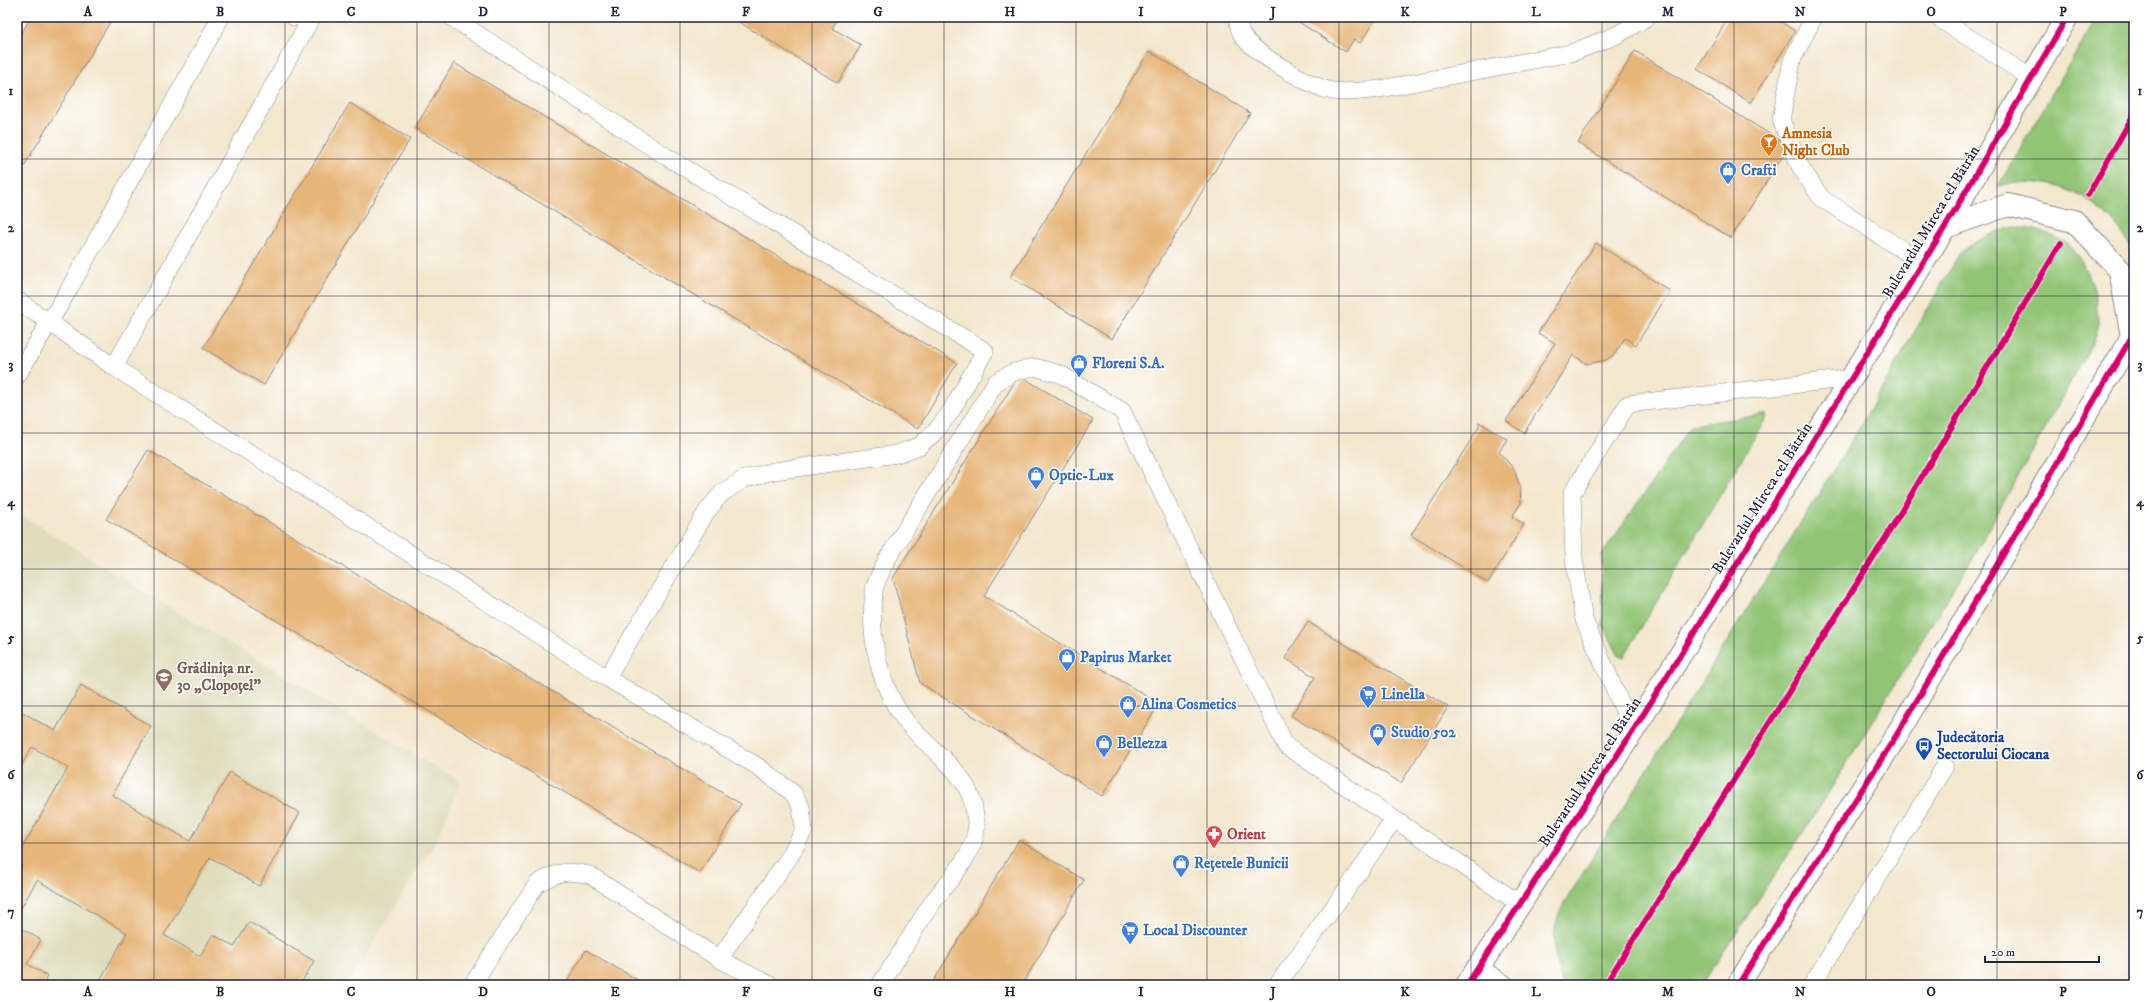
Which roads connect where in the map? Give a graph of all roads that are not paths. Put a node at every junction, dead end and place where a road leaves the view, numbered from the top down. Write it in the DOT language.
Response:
graph roads {
  1 [pos="221,17"];
  2 [pos="294,17"];
  3 [pos="298,17"];
  4 [pos="312,17"];
  5 [pos="451,17"];
  6 [pos="1237,17"];
  7 [pos="1647,17"];
  8 [pos="1814,17"];
  9 [pos="1937,17"];
  10 [pos="2067,17"];
  11 [pos="2031,78"];
  12 [pos="1945,227"];
  13 [pos="1923,263"];
  14 [pos="17,300"];
  15 [pos="50,322"];
  16 [pos="2133,335"];
  17 [pos="114,367"];
  18 [pos="17,376"];
  19 [pos="1852,378"];
  20 [pos="607,678"];
  21 [pos="1633,731"];
  22 [pos="1945,766"];
  23 [pos="1394,819"];
  24 [pos="1520,904"];
  25 [pos="719,958"];
  26 [pos="1472,977"];
  27 [pos="472,985"];
  28 [pos="770,985"];
  29 [pos="880,985"];
  30 [pos="1277,985"];
  31 [pos="1502,985"];
  32 [pos="1738,985"];
  33 [pos="1812,985"];
  1 -- 15 [label="lane"];
  2 -- 3 [label="lane"];
  4 -- 17 [label="lane"];
  5 -- 20 [label="lane"];
  6 -- 7 [label="lane"];
  8 -- 13 [label="lane"];
  9 -- 11 [label="lane"];
  10 -- 11 [label="main road, Bulevardul Mircea cel Bătrân"];
  11 -- 12 [label="main road, Bulevardul Mircea cel Bătrân"];
  12 -- 13 [label="main road, Bulevardul Mircea cel Bătrân"];
  12 -- 16 [label="main road"];
  13 -- 19 [label="main road, Bulevardul Mircea cel Bătrân"];
  14 -- 15 [label="lane"];
  15 -- 17 [label="lane"];
  15 -- 18 [label="lane"];
  16 -- 32 [label="main road"];
  17 -- 20 [label="lane"];
  19 -- 21 [label="main road, Bulevardul Mircea cel Bătrân"];
  19 -- 21 [label="lane"];
  20 -- 25 [label="lane"];
  21 -- 24 [label="main road, Bulevardul Mircea cel Bătrân"];
  22 -- 33 [label="lane"];
  23 -- 24 [label="lane"];
  23 -- 29 [label="lane"];
  23 -- 30 [label="lane"];
  24 -- 26 [label="main road, Bulevardul Mircea cel Bătrân"];
  25 -- 27 [label="lane"];
  25 -- 28 [label="lane"];
  26 -- 31 [label="main road"];
}
